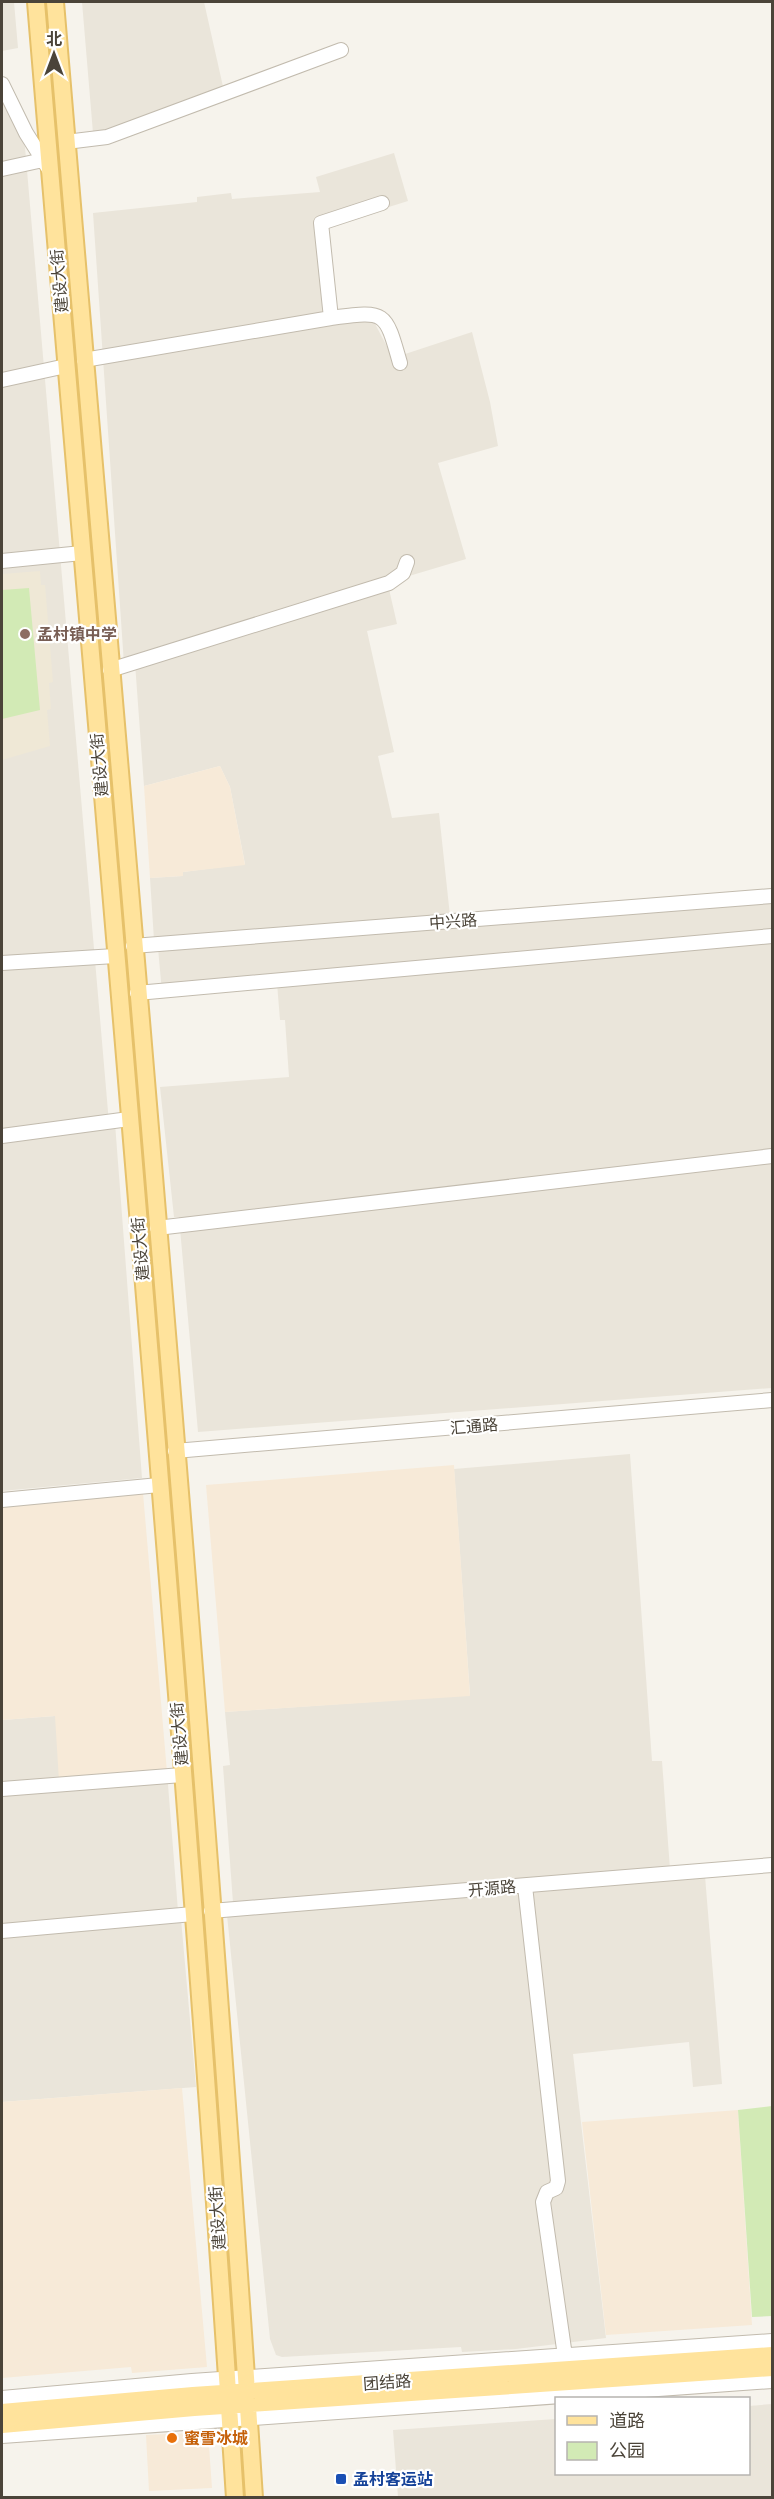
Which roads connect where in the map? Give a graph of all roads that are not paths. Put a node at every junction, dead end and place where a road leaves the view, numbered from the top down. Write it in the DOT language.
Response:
graph roads {
  1 [pos="36,2"];
  2 [pos="55,2"];
  3 [pos="341,50"];
  4 [pos="2,84"];
  5 [pos="66,142"];
  6 [pos="46,166"];
  7 [pos="2,169"];
  8 [pos="382,203"];
  9 [pos="331,318"];
  10 [pos="84,360"];
  11 [pos="400,363"];
  12 [pos="66,366"];
  13 [pos="2,380"];
  14 [pos="82,553"];
  15 [pos="2,561"];
  16 [pos="407,562"];
  17 [pos="110,670"];
  18 [pos="772,896"];
  19 [pos="772,936"];
  20 [pos="133,946"];
  21 [pos="115,956"];
  22 [pos="2,963"];
  23 [pos="137,993"];
  24 [pos="129,1119"];
  25 [pos="2,1136"];
  26 [pos="772,1156"];
  27 [pos="157,1228"];
  28 [pos="772,1400"];
  29 [pos="175,1451"];
  30 [pos="159,1485"];
  31 [pos="2,1500"];
  32 [pos="182,1775"];
  33 [pos="2,1789"];
  34 [pos="772,1865"];
  35 [pos="525,1886"];
  36 [pos="211,1911"];
  37 [pos="193,1914"];
  38 [pos="2,1931"];
  39 [pos="772,2341"];
  40 [pos="772,2355"];
  41 [pos="565,2356"];
  42 [pos="772,2368"];
  43 [pos="772,2381"];
  44 [pos="2,2398"];
  45 [pos="247,2398"];
  46 [pos="229,2399"];
  47 [pos="2,2412"];
  48 [pos="2,2425"];
  49 [pos="2,2436"];
  50 [pos="235,2498"];
  51 [pos="254,2498"];
  1 -- 6 [label="main road, 建设大街"];
  2 -- 5 [label="main road, 建设大街"];
  3 -- 5 [label="street"];
  4 -- 6 [label="street"];
  5 -- 10 [label="main road, 建设大街"];
  6 -- 7 [label="street"];
  6 -- 12 [label="main road, 建设大街"];
  8 -- 9 [label="street"];
  9 -- 10 [label="street"];
  9 -- 11 [label="street"];
  10 -- 17 [label="main road, 建设大街"];
  12 -- 13 [label="street"];
  12 -- 14 [label="main road, 建设大街"];
  14 -- 15 [label="street"];
  14 -- 21 [label="main road, 建设大街"];
  16 -- 17 [label="street"];
  17 -- 20 [label="main road, 建设大街"];
  18 -- 20 [label="street, 中兴路"];
  19 -- 23 [label="street"];
  20 -- 23 [label="main road, 建设大街"];
  21 -- 22 [label="street"];
  21 -- 24 [label="main road, 建设大街"];
  23 -- 27 [label="main road, 建设大街"];
  24 -- 25 [label="street"];
  24 -- 30 [label="main road, 建设大街"];
  26 -- 27 [label="street"];
  27 -- 29 [label="main road, 建设大街"];
  28 -- 29 [label="street, 汇通路"];
  29 -- 36 [label="main road, 建设大街"];
  30 -- 31 [label="street"];
  30 -- 32 [label="main road, 建设大街"];
  32 -- 33 [label="street"];
  32 -- 37 [label="main road, 建设大街"];
  34 -- 35 [label="street, 开源路"];
  35 -- 36 [label="street, 开源路"];
  35 -- 41 [label="street"];
  36 -- 45 [label="main road, 建设大街"];
  37 -- 38 [label="street"];
  37 -- 46 [label="main road, 建设大街"];
  39 -- 41 [label="street"];
  40 -- 45 [label="main road, 团结路"];
  41 -- 45 [label="street"];
  42 -- 45 [label="main road, 团结路"];
  43 -- 45 [label="street"];
  44 -- 46 [label="street"];
  45 -- 46 [label="main road, 团结路"];
  45 -- 46 [label="street"];
  45 -- 51 [label="main road, 建设大街"];
  46 -- 47 [label="main road, 团结路"];
  46 -- 48 [label="main road, 团结路"];
  46 -- 49 [label="street"];
  46 -- 50 [label="main road, 建设大街"];
}
